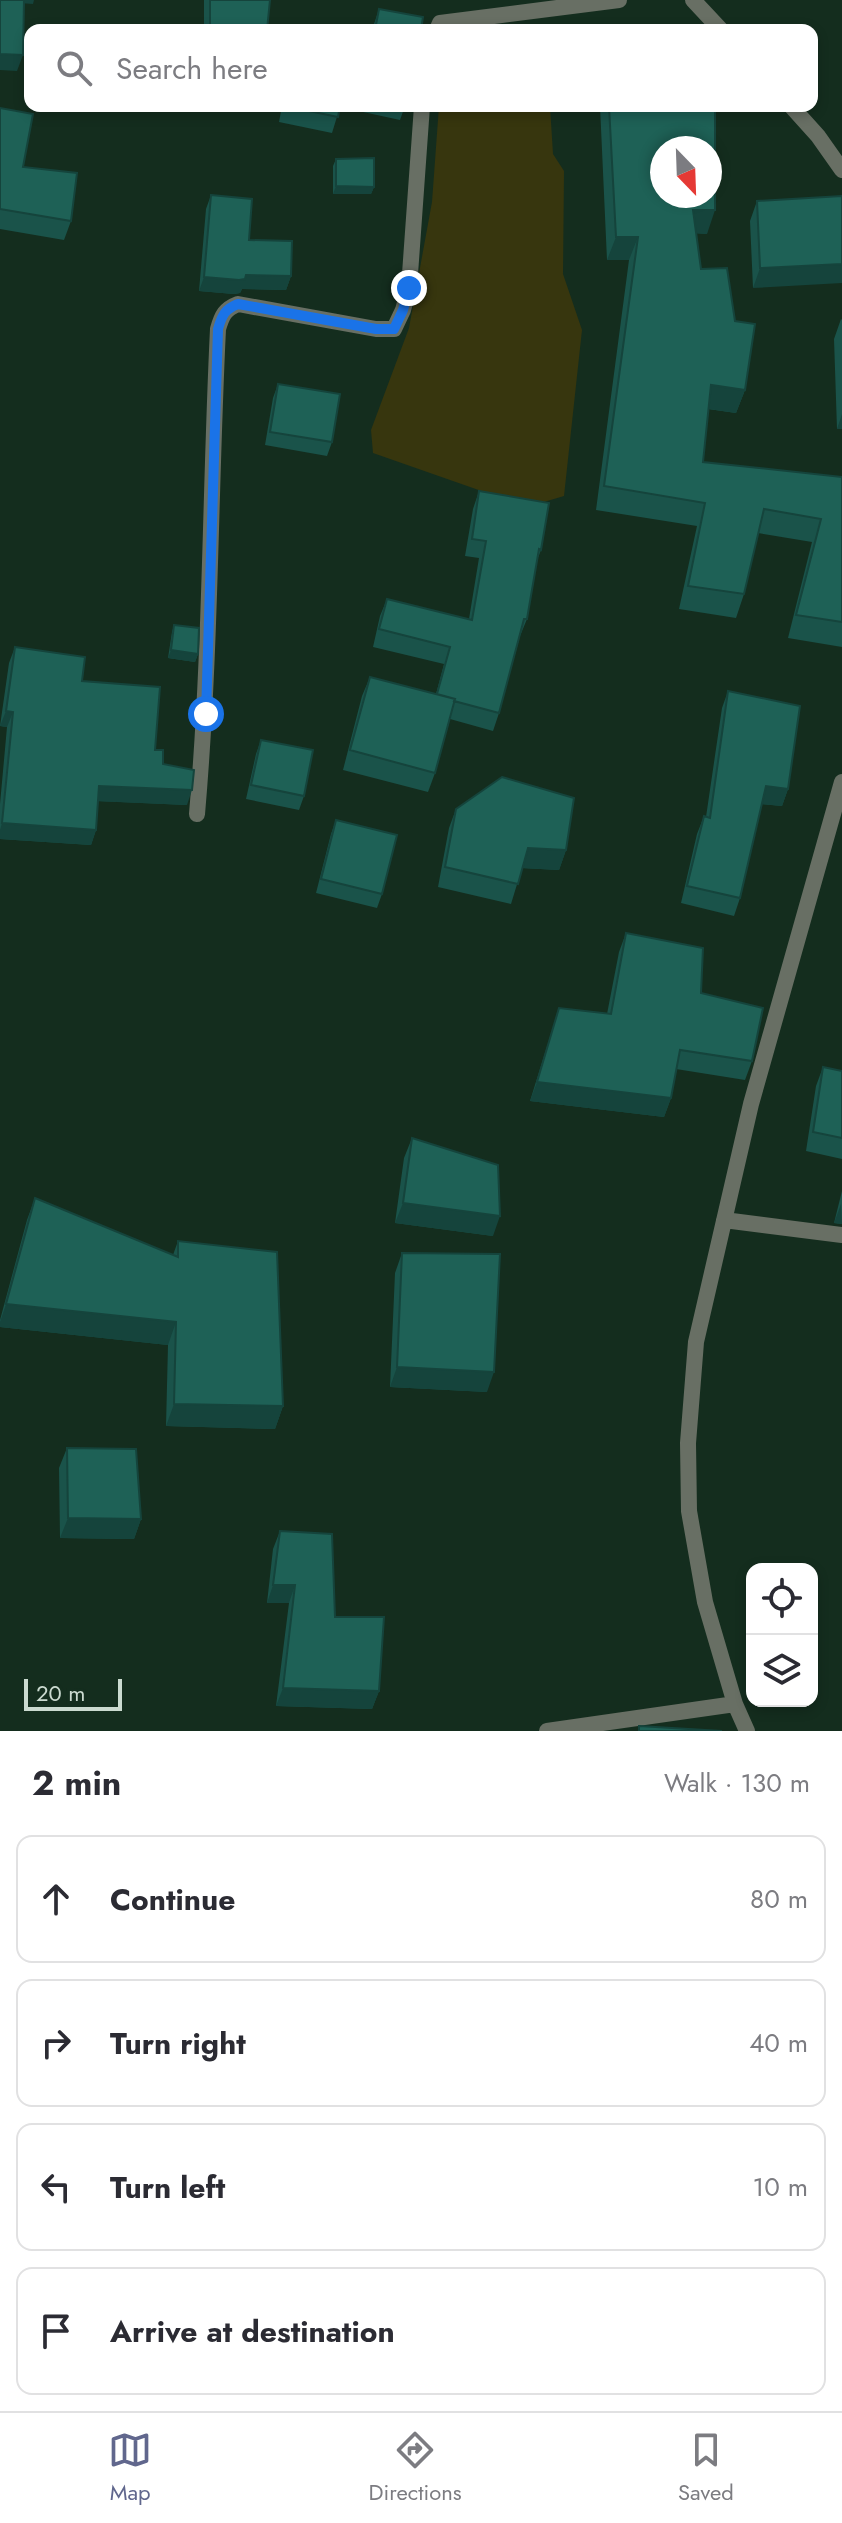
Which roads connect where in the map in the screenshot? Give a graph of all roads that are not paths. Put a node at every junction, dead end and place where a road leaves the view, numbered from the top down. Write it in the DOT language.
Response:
graph roads {
  1 [pos="619,0"];
  2 [pos="693,0"];
  3 [pos="440,24"];
  4 [pos="715,24"];
  5 [pos="422,112"];
  6 [pos="796,112"];
  7 [pos="842,170"];
  8 [pos="842,782"];
  9 [pos="197,814"];
  10 [pos="724,1220"];
  11 [pos="842,1235"];
  12 [pos="735,1704"];
  13 [pos="547,1731"];
  14 [pos="747,1731"];
  1 -- 3 [label="street"];
  2 -- 4 [label="street"];
  5 -- 9 [label="street"];
  6 -- 7 [label="street"];
  8 -- 10 [label="street"];
  10 -- 11 [label="street"];
  10 -- 12 [label="street"];
  12 -- 13 [label="street"];
  12 -- 14 [label="street"];
}
